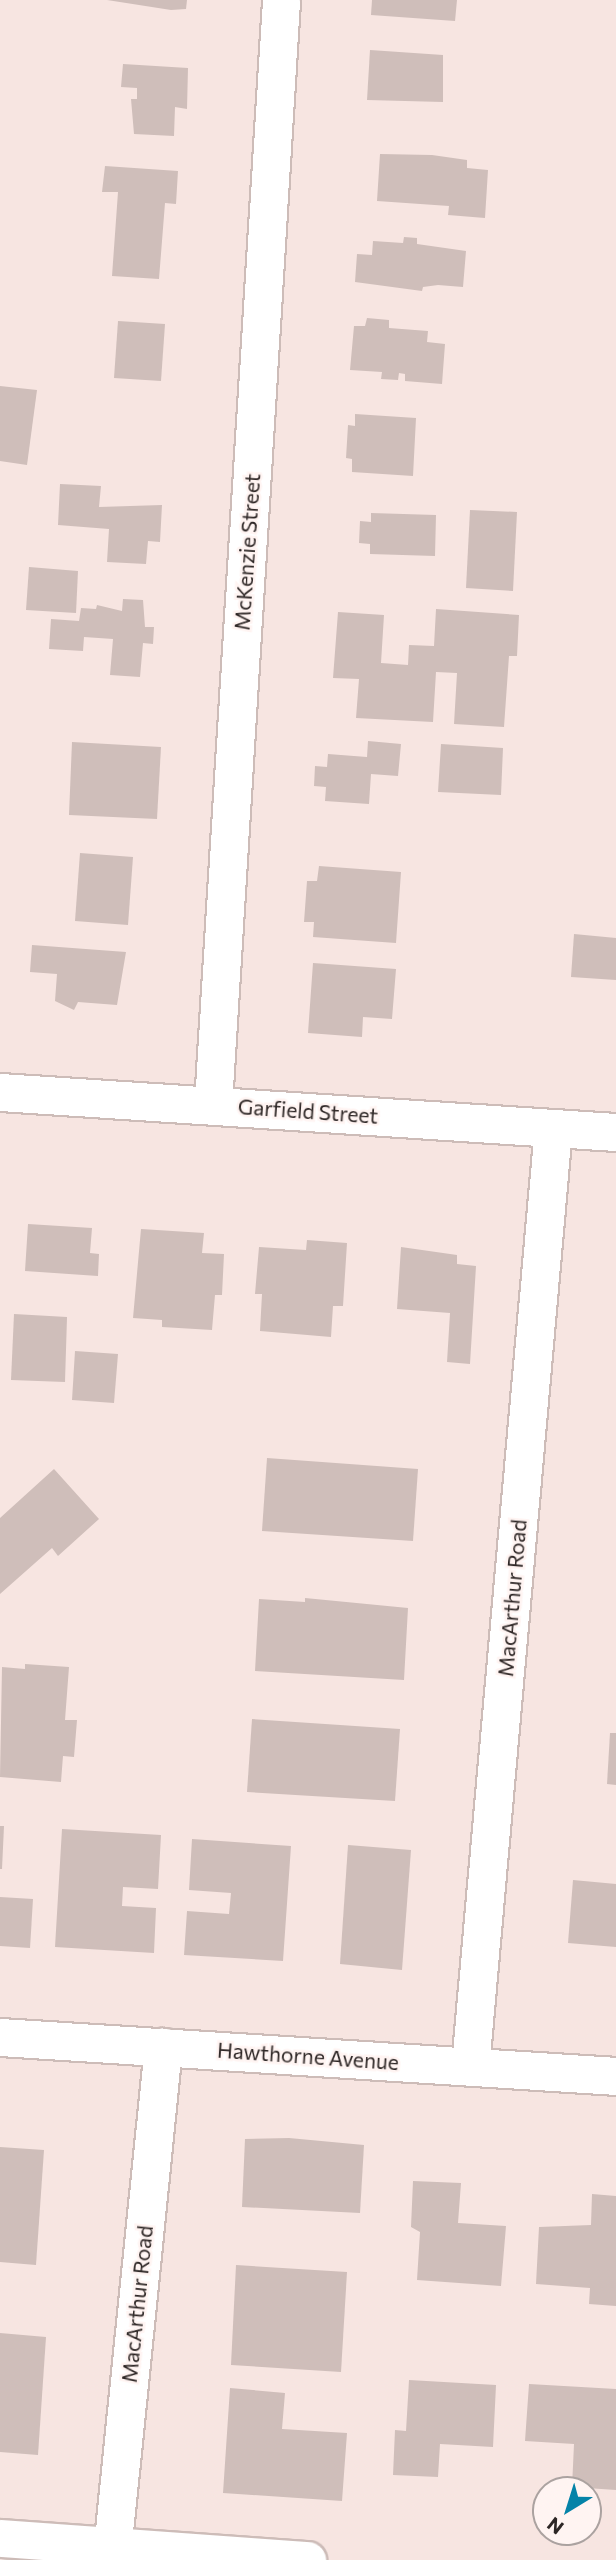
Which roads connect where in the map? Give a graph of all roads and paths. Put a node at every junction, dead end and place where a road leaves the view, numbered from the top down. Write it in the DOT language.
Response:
graph roads {
  1 [pos="281,0"];
  2 [pos="0,1092"];
  3 [pos="213,1103"];
  4 [pos="553,1129"];
  5 [pos="616,1132"];
  6 [pos="0,2037"];
  7 [pos="163,2047"];
  8 [pos="470,2066"];
  9 [pos="616,2076"];
  10 [pos="0,2538"];
  11 [pos="111,2552"];
  12 [pos="307,2560"];
  1 -- 3 [label="street, McKenzie Street"];
  2 -- 3 [label="street, Garfield Street"];
  3 -- 4 [label="street, Garfield Street"];
  4 -- 5 [label="street, Garfield Street"];
  4 -- 8 [label="street, MacArthur Road"];
  6 -- 7 [label="street, Hawthorne Avenue"];
  7 -- 8 [label="street, Hawthorne Avenue"];
  7 -- 11 [label="street, MacArthur Road"];
  8 -- 9 [label="street, Hawthorne Avenue"];
  10 -- 11 [label="street"];
  11 -- 12 [label="street"];
}
